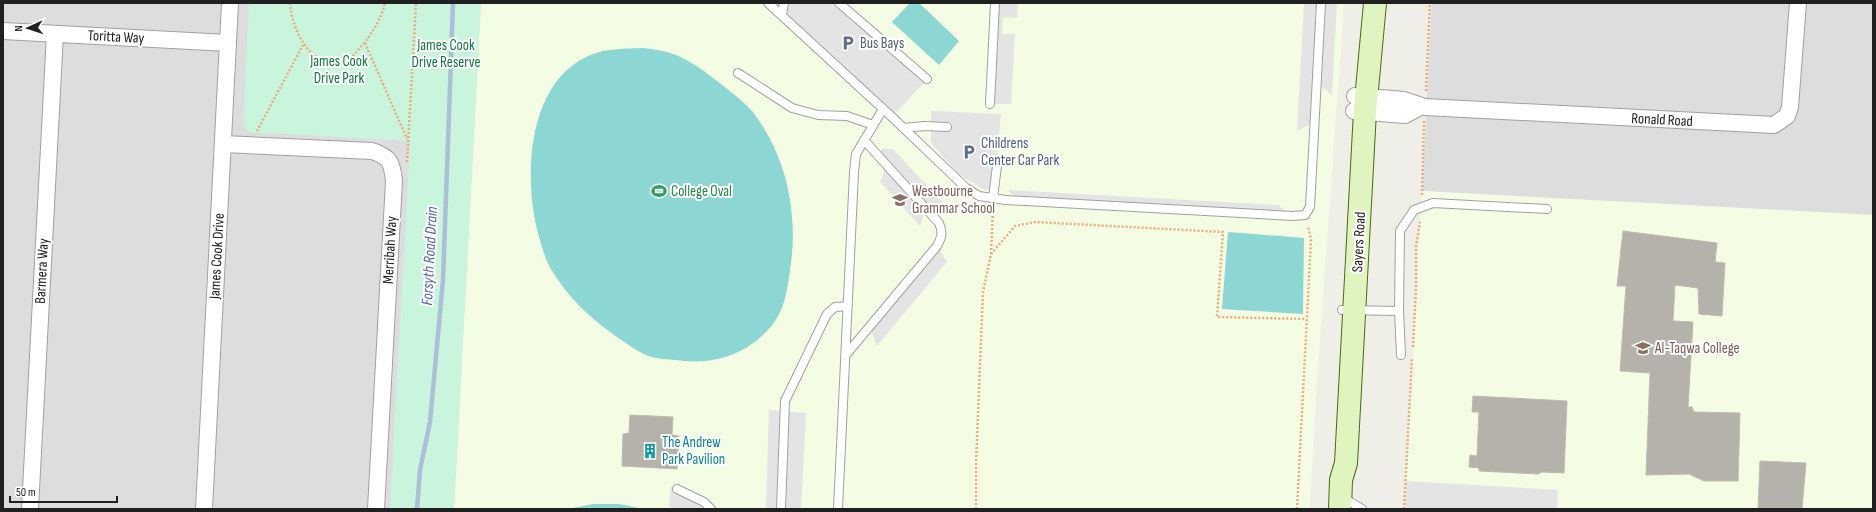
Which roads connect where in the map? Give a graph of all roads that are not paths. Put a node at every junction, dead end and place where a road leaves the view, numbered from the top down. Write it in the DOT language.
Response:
graph roads {
  1 [pos="230,3"];
  2 [pos="768,3"];
  3 [pos="784,3"];
  4 [pos="839,3"];
  5 [pos="994,3"];
  6 [pos="1321,3"];
  7 [pos="1362,3"];
  8 [pos="1375,3"];
  9 [pos="1798,3"];
  10 [pos="782,15"];
  11 [pos="3,31"];
  12 [pos="55,34"];
  13 [pos="228,43"];
  14 [pos="738,73"];
  15 [pos="927,79"];
  16 [pos="990,104"];
  17 [pos="1360,104"];
  18 [pos="883,109"];
  19 [pos="873,125"];
  20 [pos="947,127"];
  21 [pos="903,128"];
  22 [pos="864,140"];
  23 [pos="223,144"];
  24 [pos="997,166"];
  25 [pos="993,198"];
  26 [pos="1548,209"];
  27 [pos="848,306"];
  28 [pos="1348,310"];
  29 [pos="1399,311"];
  30 [pos="1401,355"];
  31 [pos="845,356"];
  32 [pos="677,489"];
  33 [pos="1341,495"];
  34 [pos="30,509"];
  35 [pos="204,509"];
  36 [pos="376,509"];
  37 [pos="711,509"];
  38 [pos="781,509"];
  39 [pos="838,509"];
  40 [pos="1362,509"];
  1 -- 13 [label="street, James Cook Drive"];
  2 -- 10 [label="lane"];
  3 -- 10 [label="lane"];
  4 -- 15 [label="lane"];
  5 -- 16 [label="lane"];
  6 -- 25 [label="lane"];
  7 -- 17 [label="main road, Sayers Road"];
  8 -- 17 [label="main road, Sayers Road"];
  9 -- 17 [label="street, Ronald Road"];
  10 -- 18 [label="lane"];
  11 -- 12 [label="street, Toritta Way"];
  12 -- 13 [label="street, Toritta Way"];
  12 -- 34 [label="street, Barmera Way"];
  13 -- 23 [label="street, James Cook Drive"];
  14 -- 19 [label="lane"];
  17 -- 28 [label="main road, Sayers Road"];
  18 -- 19 [label="lane"];
  18 -- 21 [label="lane"];
  19 -- 22 [label="lane"];
  20 -- 21 [label="lane"];
  21 -- 25 [label="lane"];
  22 -- 27 [label="lane"];
  22 -- 31 [label="lane"];
  23 -- 35 [label="street, James Cook Drive"];
  23 -- 36 [label="street, Merribah Way"];
  24 -- 25 [label="lane"];
  26 -- 29 [label="lane"];
  27 -- 31 [label="lane"];
  27 -- 38 [label="lane"];
  28 -- 29 [label="lane"];
  28 -- 33 [label="main road, Sayers Road"];
  29 -- 30 [label="lane"];
  31 -- 39 [label="lane"];
  32 -- 37 [label="lane"];
  33 -- 40 [label="lane"];
}
